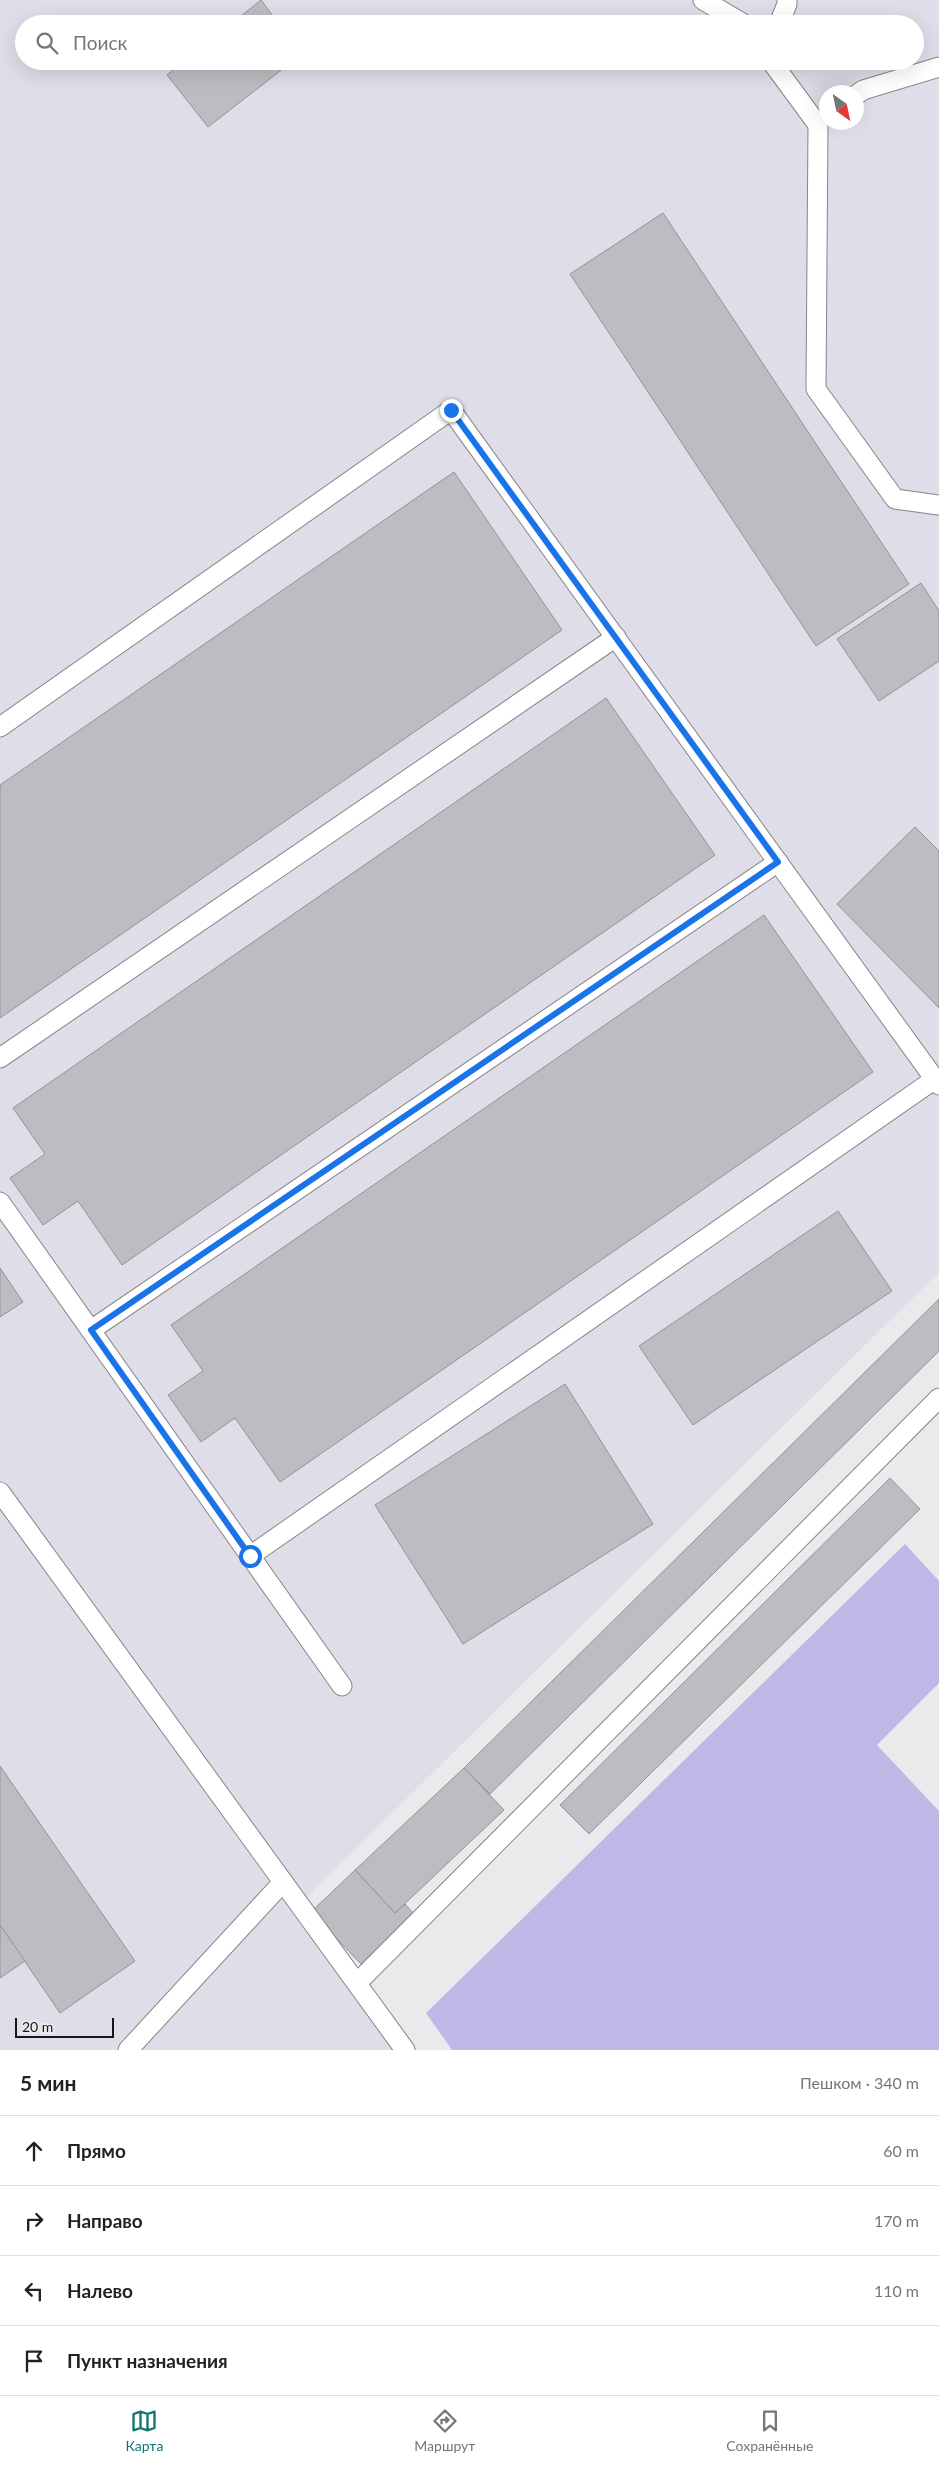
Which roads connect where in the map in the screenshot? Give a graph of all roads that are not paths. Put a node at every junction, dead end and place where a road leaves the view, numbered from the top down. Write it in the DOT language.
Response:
graph roads {
  1 [pos="703,0"];
  2 [pos="787,0"];
  3 [pos="729,15"];
  4 [pos="783,15"];
  5 [pos="939,67"];
  6 [pos="779,70"];
  7 [pos="864,90"];
  8 [pos="819,117"];
  9 [pos="822,130"];
  10 [pos="939,505"];
  11 [pos="616,637"];
  12 [pos="0,727"];
  13 [pos="778,862"];
  14 [pos="0,1058"];
  15 [pos="937,1082"];
  16 [pos="0,1202"];
  17 [pos="91,1330"];
  18 [pos="939,1398"];
  19 [pos="0,1492"];
  20 [pos="250,1556"];
  21 [pos="342,1686"];
  22 [pos="283,1882"];
  23 [pos="357,1983"];
  24 [pos="128,2050"];
  25 [pos="406,2050"];
  1 -- 3 [label="lane"];
  2 -- 4 [label="lane"];
  5 -- 7 [label="lane"];
  6 -- 8 [label="lane"];
  9 -- 10 [label="lane"];
  11 -- 12 [label="lane"];
  11 -- 13 [label="lane"];
  11 -- 14 [label="lane"];
  13 -- 15 [label="lane"];
  13 -- 17 [label="lane"];
  15 -- 20 [label="lane"];
  16 -- 17 [label="lane"];
  17 -- 20 [label="lane"];
  18 -- 23 [label="lane"];
  19 -- 22 [label="lane"];
  20 -- 21 [label="lane"];
  22 -- 23 [label="lane"];
  22 -- 24 [label="lane"];
  23 -- 25 [label="lane"];
}
